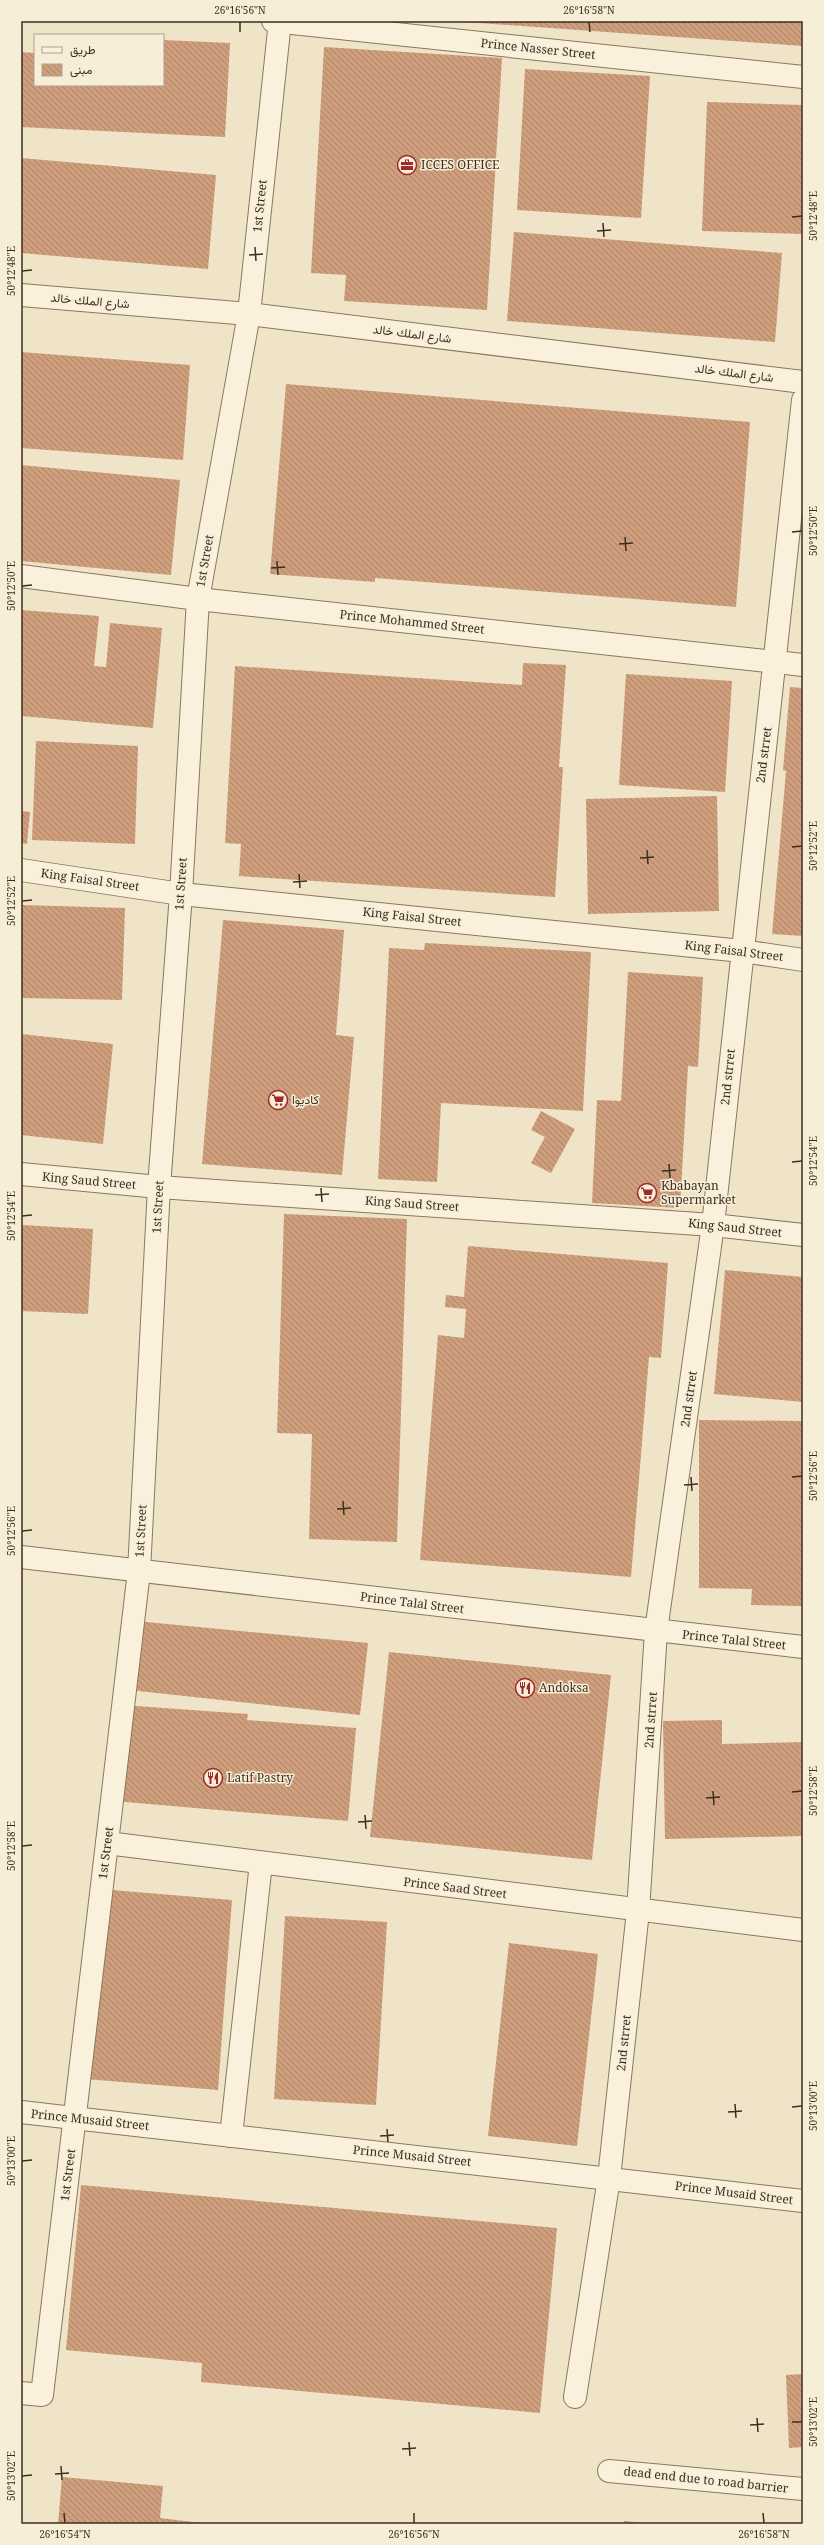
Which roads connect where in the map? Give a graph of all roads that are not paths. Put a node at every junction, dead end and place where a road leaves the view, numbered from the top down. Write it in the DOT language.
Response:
graph roads {
  1 [pos="278,21"];
  2 [pos="803,77"];
  3 [pos="21,295"];
  4 [pos="249,314"];
  5 [pos="803,382"];
  6 [pos="803,400"];
  7 [pos="21,576"];
  8 [pos="198,599"];
  9 [pos="775,661"];
  10 [pos="803,665"];
  11 [pos="21,870"];
  12 [pos="181,894"];
  13 [pos="742,951"];
  14 [pos="803,960"];
  15 [pos="21,1174"];
  16 [pos="159,1187"];
  17 [pos="713,1225"];
  18 [pos="803,1235"];
  19 [pos="21,1557"];
  20 [pos="139,1571"];
  21 [pos="656,1631"];
  22 [pos="803,1647"];
  23 [pos="107,1843"];
  24 [pos="261,1863"];
  25 [pos="638,1911"];
  26 [pos="803,1930"];
  27 [pos="21,2112"];
  28 [pos="75,2118"];
  29 [pos="231,2136"];
  30 [pos="609,2178"];
  31 [pos="803,2201"];
  32 [pos="21,2393"];
  33 [pos="575,2397"];
  34 [pos="609,2471"];
  35 [pos="803,2489"];
  1 -- 2 [label="street, Prince Nasser Street"];
  1 -- 4 [label="street, 1st Street"];
  3 -- 4 [label="street, شارع الملك خالد"];
  4 -- 5 [label="street, شارع الملك خالد"];
  4 -- 8 [label="street, 1st Street"];
  6 -- 9 [label="street, 2nd strret"];
  7 -- 8 [label="street, Prince Mohammed Street"];
  8 -- 9 [label="street, Prince Mohammed Street"];
  8 -- 12 [label="street, 1st Street"];
  9 -- 10 [label="street, Prince Mohammed Street"];
  9 -- 13 [label="street, 2nd strret"];
  11 -- 12 [label="street, King Faisal Street"];
  12 -- 13 [label="street, King Faisal Street"];
  12 -- 16 [label="street, 1st Street"];
  13 -- 14 [label="street, King Faisal Street"];
  13 -- 17 [label="street, 2nd strret"];
  15 -- 16 [label="street, King Saud Street"];
  16 -- 17 [label="street, King Saud Street"];
  16 -- 20 [label="street, 1st Street"];
  17 -- 18 [label="street, King Saud Street"];
  17 -- 21 [label="street, 2nd strret"];
  19 -- 20 [label="street, Prince Talal Street"];
  20 -- 21 [label="street, Prince Talal Street"];
  20 -- 23 [label="street, 1st Street"];
  21 -- 22 [label="street, Prince Talal Street"];
  21 -- 25 [label="street, 2nd strret"];
  23 -- 24 [label="street, Prince Saad Street"];
  23 -- 28 [label="street, 1st Street"];
  24 -- 25 [label="street, Prince Saad Street"];
  24 -- 29 [label="street"];
  25 -- 26 [label="street, Prince Saad Street"];
  25 -- 30 [label="street, 2nd strret"];
  27 -- 28 [label="street, Prince Musaid Street"];
  28 -- 29 [label="street, Prince Musaid Street"];
  28 -- 32 [label="street, 1st Street"];
  29 -- 30 [label="street, Prince Musaid Street"];
  30 -- 31 [label="street, Prince Musaid Street"];
  30 -- 33 [label="street, 2nd strret"];
  34 -- 35 [label="street, dead end due to road barrier"];
}
